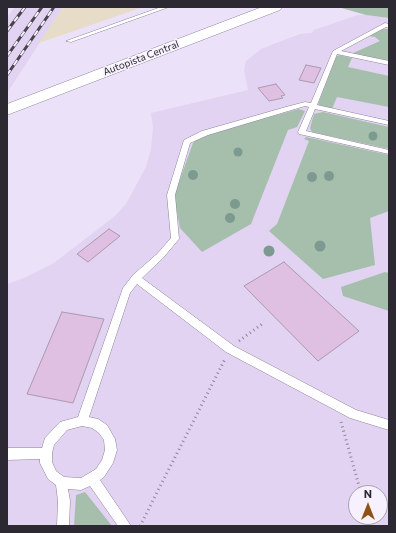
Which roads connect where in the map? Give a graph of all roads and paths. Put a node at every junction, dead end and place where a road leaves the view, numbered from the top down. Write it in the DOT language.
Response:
graph roads {
  1 [pos="166,7"];
  2 [pos="239,7"];
  3 [pos="275,7"];
  4 [pos="389,26"];
  5 [pos="69,41"];
  6 [pos="335,52"];
  7 [pos="389,63"];
  8 [pos="10,103"];
  9 [pos="313,106"];
  10 [pos="389,123"];
  11 [pos="389,152"];
  12 [pos="136,278"];
  13 [pos="262,324"];
  14 [pos="230,348"];
  15 [pos="335,405"];
  16 [pos="82,421"];
  17 [pos="389,425"];
  18 [pos="46,452"];
  19 [pos="7,454"];
  20 [pos="92,479"];
  21 [pos="61,482"];
  22 [pos="359,485"];
  23 [pos="63,526"];
  24 [pos="125,526"];
  25 [pos="140,526"];
  1 -- 5 [label="lane"];
  2 -- 8 [label="highway, Autopista Central"];
  3 -- 8 [label="highway, Autopista Central"];
  4 -- 6 [label="lane"];
  6 -- 7 [label="lane"];
  6 -- 9 [label="lane"];
  9 -- 10 [label="lane"];
  9 -- 11 [label="lane"];
  9 -- 12 [label="lane"];
  12 -- 14 [label="lane"];
  12 -- 16 [label="lane"];
  13 -- 14 [label="path"];
  14 -- 15 [label="lane"];
  14 -- 25 [label="path"];
  15 -- 17 [label="lane"];
  15 -- 22 [label="path"];
  16 -- 18 [label="lane"];
  16 -- 20 [label="lane"];
  18 -- 19 [label="lane"];
  18 -- 21 [label="lane"];
  20 -- 21 [label="lane"];
  20 -- 24 [label="lane"];
  21 -- 23 [label="lane"];
}
